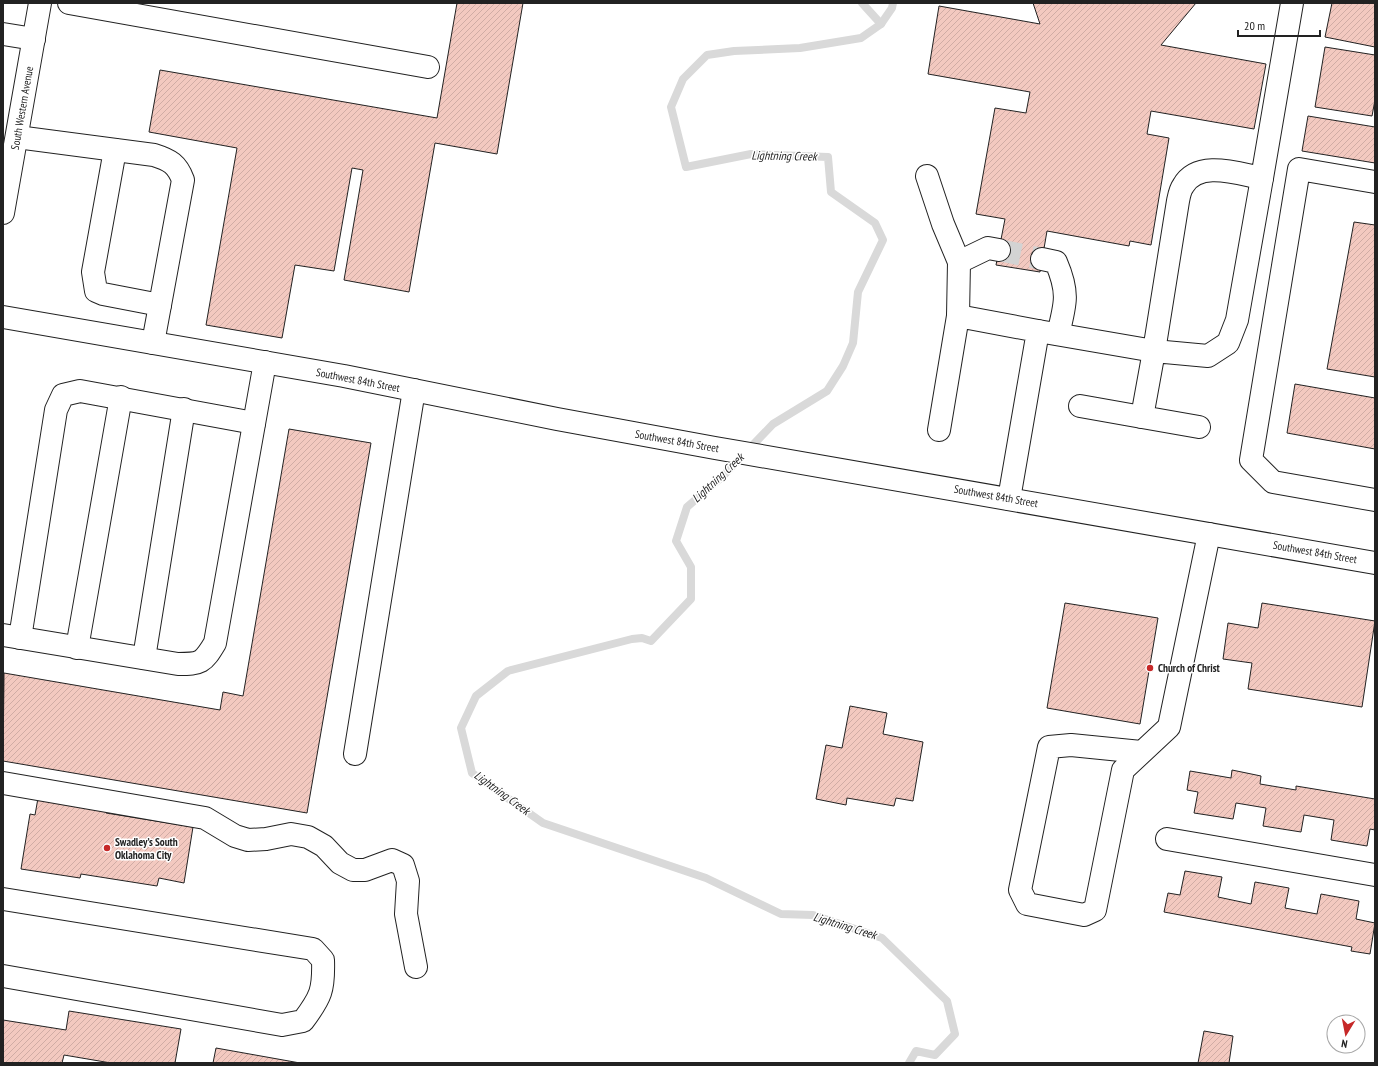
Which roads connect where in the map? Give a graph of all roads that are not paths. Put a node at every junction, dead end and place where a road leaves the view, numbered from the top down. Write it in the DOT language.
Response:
graph roads {
  1 [pos="40,3"];
  2 [pos="69,3"];
  3 [pos="1292,3"];
  4 [pos="3,34"];
  5 [pos="34,39"];
  6 [pos="428,67"];
  7 [pos="17,137"];
  8 [pos="116,150"];
  9 [pos="927,176"];
  10 [pos="1262,178"];
  11 [pos="1375,182"];
  12 [pos="3,213"];
  13 [pos="999,250"];
  14 [pos="1042,259"];
  15 [pos="959,262"];
  16 [pos="160,305"];
  17 [pos="958,316"];
  18 [pos="3,317"];
  19 [pos="1048,333"];
  20 [pos="153,343"];
  21 [pos="1154,351"];
  22 [pos="265,362"];
  23 [pos="414,390"];
  24 [pos="121,397"];
  25 [pos="1080,406"];
  26 [pos="184,409"];
  27 [pos="1142,417"];
  28 [pos="254,423"];
  29 [pos="1199,427"];
  30 [pos="938,430"];
  31 [pos="1009,499"];
  32 [pos="1375,500"];
  33 [pos="1209,534"];
  34 [pos="1375,563"];
  35 [pos="11,636"];
  36 [pos="78,648"];
  37 [pos="144,658"];
  38 [pos="1141,752"];
  39 [pos="355,754"];
  40 [pos="3,784"];
  41 [pos="1167,839"];
  42 [pos="1375,876"];
  43 [pos="3,899"];
  44 [pos="416,967"];
  45 [pos="3,976"];
  1 -- 5 [label="street, South Western Avenue"];
  2 -- 6 [label="street"];
  3 -- 10 [label="street"];
  4 -- 5 [label="street"];
  5 -- 7 [label="street, South Western Avenue"];
  7 -- 8 [label="street"];
  7 -- 12 [label="street, South Western Avenue"];
  8 -- 16 [label="street"];
  8 -- 16 [label="street"];
  9 -- 15 [label="street"];
  10 -- 21 [label="street"];
  10 -- 21 [label="street"];
  11 -- 32 [label="street"];
  13 -- 15 [label="street"];
  14 -- 19 [label="street"];
  15 -- 17 [label="street"];
  16 -- 20 [label="street"];
  17 -- 19 [label="street"];
  17 -- 30 [label="street"];
  18 -- 20 [label="street, Southwest 84th Street"];
  19 -- 21 [label="street"];
  19 -- 31 [label="street"];
  20 -- 22 [label="street, Southwest 84th Street"];
  21 -- 27 [label="street"];
  22 -- 23 [label="street, Southwest 84th Street"];
  22 -- 28 [label="street"];
  23 -- 31 [label="street, Southwest 84th Street"];
  23 -- 39 [label="street"];
  24 -- 26 [label="street"];
  24 -- 35 [label="street"];
  24 -- 36 [label="street"];
  25 -- 27 [label="street"];
  26 -- 28 [label="street"];
  26 -- 37 [label="street"];
  27 -- 29 [label="street"];
  28 -- 37 [label="street"];
  31 -- 33 [label="street, Southwest 84th Street"];
  33 -- 34 [label="street, Southwest 84th Street"];
  33 -- 38 [label="street"];
  35 -- 36 [label="street"];
  36 -- 37 [label="street"];
  38 -- 38 [label="street"];
  40 -- 44 [label="street"];
  41 -- 42 [label="street"];
  43 -- 45 [label="street"];
}
